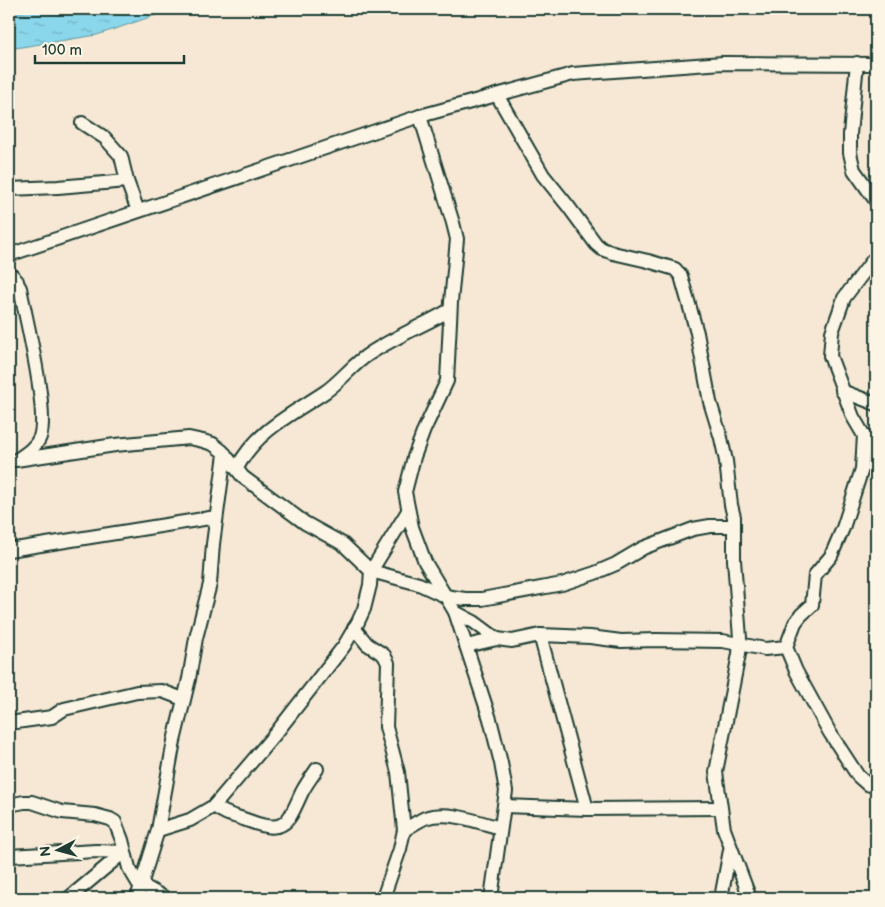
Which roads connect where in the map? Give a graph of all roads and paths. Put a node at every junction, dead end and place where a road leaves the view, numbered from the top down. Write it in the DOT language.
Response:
graph roads {
  1 [pos="857,63"];
  2 [pos="876,64"];
  3 [pos="497,95"];
  4 [pos="420,116"];
  5 [pos="82,123"];
  6 [pos="127,181"];
  7 [pos="9,189"];
  8 [pos="876,201"];
  9 [pos="138,211"];
  10 [pos="9,255"];
  11 [pos="876,258"];
  12 [pos="12,282"];
  13 [pos="450,310"];
  14 [pos="842,391"];
  15 [pos="876,404"];
  16 [pos="864,435"];
  17 [pos="225,454"];
  18 [pos="876,456"];
  19 [pos="12,461"];
  20 [pos="237,468"];
  21 [pos="408,511"];
  22 [pos="216,517"];
  23 [pos="734,526"];
  24 [pos="9,550"];
  25 [pos="371,570"];
  26 [pos="445,596"];
  27 [pos="455,612"];
  28 [pos="354,628"];
  29 [pos="540,635"];
  30 [pos="497,639"];
  31 [pos="740,645"];
  32 [pos="466,646"];
  33 [pos="786,648"];
  34 [pos="183,699"];
  35 [pos="9,723"];
  36 [pos="317,769"];
  37 [pos="876,788"];
  38 [pos="9,805"];
  39 [pos="214,806"];
  40 [pos="504,806"];
  41 [pos="720,808"];
  42 [pos="587,809"];
  43 [pos="401,811"];
  44 [pos="425,818"];
  45 [pos="500,828"];
  46 [pos="158,830"];
  47 [pos="404,830"];
  48 [pos="730,848"];
  49 [pos="124,852"];
  50 [pos="9,856"];
  51 [pos="142,885"];
  52 [pos="69,898"];
  53 [pos="137,898"];
  54 [pos="164,898"];
  55 [pos="383,898"];
  56 [pos="491,898"];
  57 [pos="721,898"];
  58 [pos="750,898"];
  1 -- 2 [label="street"];
  1 -- 3 [label="street"];
  1 -- 8 [label="street"];
  3 -- 4 [label="street"];
  3 -- 23 [label="street"];
  4 -- 9 [label="street"];
  4 -- 13 [label="street"];
  5 -- 6 [label="street"];
  6 -- 7 [label="street"];
  6 -- 9 [label="street"];
  9 -- 10 [label="street"];
  11 -- 14 [label="street"];
  12 -- 19 [label="street"];
  13 -- 20 [label="street"];
  13 -- 21 [label="street"];
  14 -- 15 [label="street"];
  14 -- 16 [label="street"];
  16 -- 18 [label="street"];
  16 -- 33 [label="street"];
  17 -- 19 [label="street"];
  17 -- 20 [label="street"];
  17 -- 22 [label="street"];
  20 -- 25 [label="street"];
  21 -- 25 [label="street"];
  21 -- 26 [label="street"];
  22 -- 24 [label="street"];
  22 -- 34 [label="street"];
  23 -- 26 [label="street"];
  23 -- 31 [label="street"];
  25 -- 26 [label="street"];
  25 -- 28 [label="street"];
  26 -- 27 [label="street"];
  27 -- 30 [label="street"];
  27 -- 32 [label="street"];
  28 -- 39 [label="street"];
  28 -- 43 [label="street"];
  29 -- 30 [label="street"];
  29 -- 31 [label="street"];
  29 -- 42 [label="street"];
  30 -- 32 [label="street"];
  31 -- 33 [label="street"];
  31 -- 41 [label="street"];
  32 -- 40 [label="street"];
  33 -- 37 [label="street"];
  34 -- 35 [label="street"];
  34 -- 46 [label="street"];
  36 -- 39 [label="street"];
  38 -- 49 [label="street"];
  39 -- 46 [label="street"];
  40 -- 42 [label="street"];
  40 -- 45 [label="street"];
  41 -- 42 [label="street"];
  41 -- 48 [label="street"];
  43 -- 44 [label="street"];
  43 -- 47 [label="street"];
  44 -- 45 [label="street"];
  44 -- 47 [label="street"];
  45 -- 56 [label="street"];
  46 -- 51 [label="street"];
  47 -- 55 [label="street"];
  48 -- 57 [label="street"];
  48 -- 58 [label="street"];
  49 -- 50 [label="street"];
  49 -- 51 [label="street"];
  49 -- 52 [label="street"];
  51 -- 53 [label="street"];
  51 -- 54 [label="street"];
}
